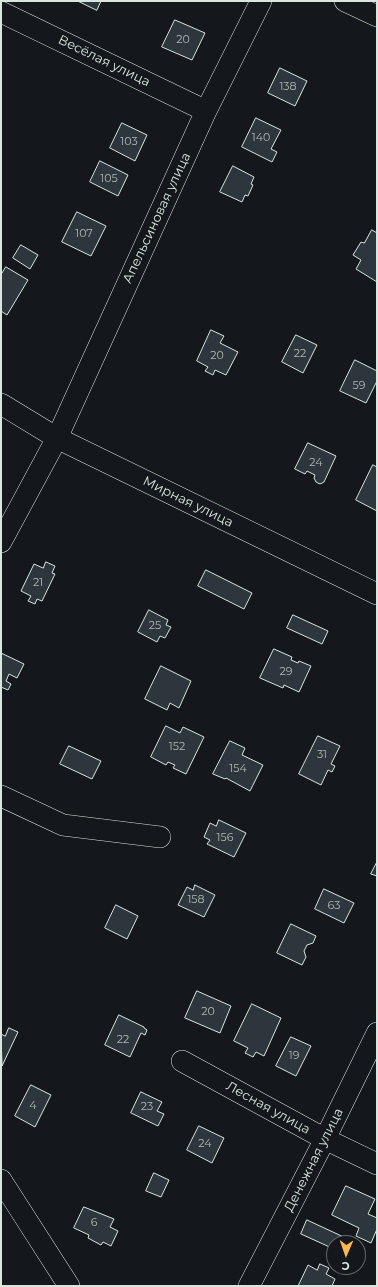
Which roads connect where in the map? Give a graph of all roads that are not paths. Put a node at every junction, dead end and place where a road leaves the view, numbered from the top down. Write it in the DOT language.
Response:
graph roads {
  1 [pos="261,1"];
  2 [pos="345,1"];
  3 [pos="1,12"];
  4 [pos="377,16"];
  5 [pos="206,111"];
  6 [pos="1,404"];
  7 [pos="57,438"];
  8 [pos="1,542"];
  9 [pos="377,594"];
  10 [pos="1,796"];
  11 [pos="160,837"];
  12 [pos="377,1033"];
  13 [pos="182,1061"];
  14 [pos="325,1139"];
  15 [pos="377,1164"];
  16 [pos="1,1180"];
  17 [pos="69,1286"];
  18 [pos="249,1286"];
  1 -- 5 [label="street, Апельсиновая улица"];
  2 -- 4 [label="street"];
  3 -- 5 [label="street, Весёлая улица"];
  5 -- 7 [label="street, Апельсиновая улица"];
  6 -- 7 [label="street, Мирная улица"];
  7 -- 8 [label="street, Апельсиновая улица"];
  7 -- 9 [label="street, Мирная улица"];
  10 -- 11 [label="street"];
  12 -- 14 [label="street, Денежная улица"];
  13 -- 14 [label="street, Лесная улица"];
  14 -- 15 [label="street, Лесная улица"];
  14 -- 18 [label="street, Денежная улица"];
  16 -- 17 [label="street"];
}
